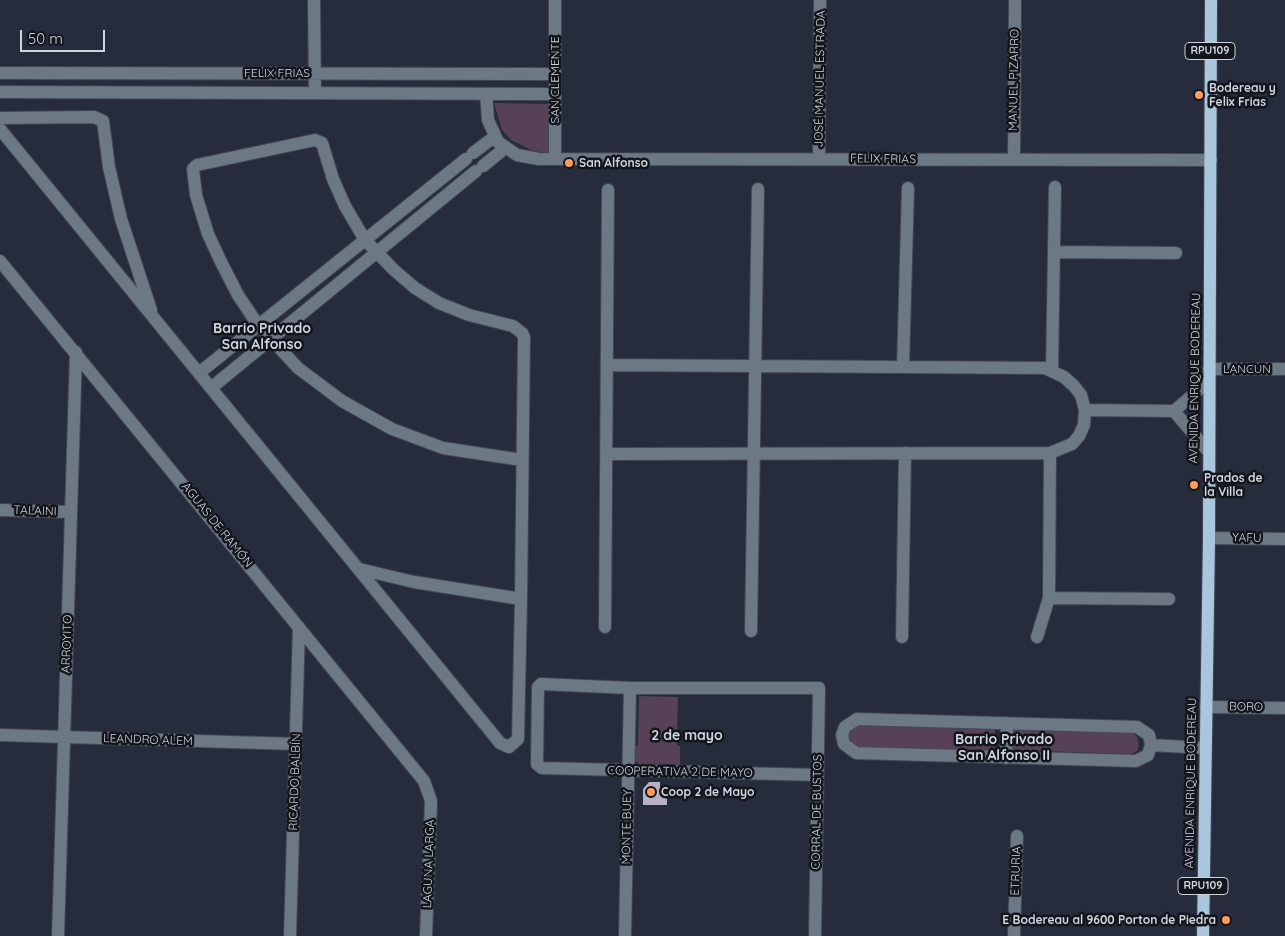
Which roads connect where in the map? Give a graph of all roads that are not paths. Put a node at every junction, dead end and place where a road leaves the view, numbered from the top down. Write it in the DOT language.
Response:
graph roads {
  1 [pos="314,0"];
  2 [pos="555,0"];
  3 [pos="820,0"];
  4 [pos="1015,0"];
  5 [pos="1211,0"];
  6 [pos="0,73"];
  7 [pos="315,73"];
  8 [pos="555,74"];
  9 [pos="0,92"];
  10 [pos="315,93"];
  11 [pos="486,94"];
  12 [pos="554,94"];
  13 [pos="0,118"];
  14 [pos="0,129"];
  15 [pos="494,137"];
  16 [pos="505,148"];
  17 [pos="819,158"];
  18 [pos="555,159"];
  19 [pos="1014,160"];
  20 [pos="1211,160"];
  21 [pos="1055,187"];
  22 [pos="908,188"];
  23 [pos="758,189"];
  24 [pos="608,190"];
  25 [pos="365,240"];
  26 [pos="1055,252"];
  27 [pos="376,253"];
  28 [pos="1176,253"];
  29 [pos="0,261"];
  30 [pos="154,318"];
  31 [pos="258,325"];
  32 [pos="270,340"];
  33 [pos="76,352"];
  34 [pos="606,365"];
  35 [pos="756,367"];
  36 [pos="903,367"];
  37 [pos="1285,369"];
  38 [pos="1052,370"];
  39 [pos="199,372"];
  40 [pos="1209,375"];
  41 [pos="212,388"];
  42 [pos="1085,410"];
  43 [pos="1174,410"];
  44 [pos="1208,451"];
  45 [pos="905,453"];
  46 [pos="1050,453"];
  47 [pos="606,454"];
  48 [pos="755,454"];
  49 [pos="522,460"];
  50 [pos="0,510"];
  51 [pos="71,512"];
  52 [pos="1208,538"];
  53 [pos="1285,539"];
  54 [pos="359,569"];
  55 [pos="521,598"];
  56 [pos="1049,598"];
  57 [pos="1169,598"];
  58 [pos="605,627"];
  59 [pos="299,628"];
  60 [pos="752,631"];
  61 [pos="902,637"];
  62 [pos="1036,637"];
  63 [pos="630,688"];
  64 [pos="1206,707"];
  65 [pos="1285,708"];
  66 [pos="1007,723"];
  67 [pos="0,735"];
  68 [pos="64,737"];
  69 [pos="296,744"];
  70 [pos="1151,745"];
  71 [pos="1206,748"];
  72 [pos="1006,758"];
  73 [pos="628,771"];
  74 [pos="817,775"];
  75 [pos="429,793"];
  76 [pos="1017,836"];
  77 [pos="58,936"];
  78 [pos="290,936"];
  79 [pos="426,936"];
  80 [pos="626,936"];
  81 [pos="815,936"];
  82 [pos="1014,936"];
  83 [pos="1203,936"];
  1 -- 7 [label="street"];
  2 -- 8 [label="street, SAN CLEMENTE"];
  3 -- 17 [label="street, JOSÉ MANUEL ESTRADA"];
  4 -- 19 [label="street, MANUEL PIZARRO"];
  5 -- 20 [label="main road, AVENIDA ENRIQUE BODEREAU / RPU109"];
  6 -- 7 [label="street, FELIX FRIAS"];
  6 -- 9 [label="street"];
  7 -- 8 [label="street, FELIX FRIAS"];
  7 -- 10 [label="street"];
  8 -- 12 [label="street, SAN CLEMENTE"];
  9 -- 10 [label="street, FELIX FRIAS"];
  10 -- 11 [label="street, FELIX FRIAS"];
  11 -- 12 [label="street, FELIX FRIAS"];
  11 -- 15 [label="street"];
  12 -- 18 [label="street, SAN CLEMENTE"];
  13 -- 30 [label="street"];
  14 -- 30 [label="street"];
  15 -- 16 [label="street"];
  15 -- 25 [label="street"];
  16 -- 18 [label="street, FELIX FRIAS"];
  16 -- 27 [label="street"];
  17 -- 18 [label="street, FELIX FRIAS"];
  17 -- 19 [label="street, FELIX FRIAS"];
  19 -- 20 [label="street, FELIX FRIAS"];
  20 -- 40 [label="main road, AVENIDA ENRIQUE BODEREAU / RPU109"];
  21 -- 26 [label="street"];
  22 -- 36 [label="street"];
  23 -- 35 [label="street"];
  24 -- 34 [label="street"];
  25 -- 27 [label="street"];
  25 -- 31 [label="street"];
  25 -- 31 [label="street"];
  26 -- 28 [label="street"];
  26 -- 38 [label="street"];
  27 -- 32 [label="street"];
  27 -- 49 [label="street"];
  29 -- 33 [label="street, AGUAS DE RAMÓN"];
  30 -- 39 [label="street"];
  31 -- 32 [label="street"];
  31 -- 39 [label="street"];
  32 -- 41 [label="street"];
  32 -- 49 [label="street"];
  33 -- 51 [label="street, ARROYITO"];
  33 -- 59 [label="street, AGUAS DE RAMÓN"];
  34 -- 35 [label="street"];
  34 -- 47 [label="street"];
  35 -- 36 [label="street"];
  35 -- 48 [label="street"];
  36 -- 38 [label="street"];
  37 -- 40 [label="street, LANCUN"];
  38 -- 42 [label="street"];
  39 -- 41 [label="street"];
  40 -- 43 [label="street"];
  40 -- 44 [label="main road, AVENIDA ENRIQUE BODEREAU / RPU109"];
  41 -- 54 [label="street"];
  42 -- 43 [label="street"];
  42 -- 46 [label="street"];
  43 -- 44 [label="street"];
  44 -- 52 [label="main road, AVENIDA ENRIQUE BODEREAU / RPU109"];
  45 -- 46 [label="street"];
  45 -- 48 [label="street"];
  45 -- 61 [label="street"];
  46 -- 56 [label="street"];
  47 -- 48 [label="street"];
  47 -- 58 [label="street"];
  48 -- 60 [label="street"];
  49 -- 55 [label="street"];
  50 -- 51 [label="street, TALAINI"];
  51 -- 68 [label="street, ARROYITO"];
  52 -- 53 [label="street, YAFU"];
  52 -- 64 [label="main road, AVENIDA ENRIQUE BODEREAU / RPU109"];
  54 -- 55 [label="street"];
  54 -- 55 [label="street"];
  56 -- 57 [label="street"];
  56 -- 62 [label="street"];
  59 -- 69 [label="street, RICARDO BALBÍN"];
  59 -- 75 [label="street, AGUAS DE RAMÓN"];
  63 -- 73 [label="street, MONTE BUEY"];
  63 -- 73 [label="street, COOPERATIVA 2 DE MAYO"];
  63 -- 74 [label="street, CORRAL DE BUSTOS"];
  64 -- 65 [label="street, BORO"];
  64 -- 71 [label="main road, AVENIDA ENRIQUE BODEREAU / RPU109"];
  66 -- 70 [label="street"];
  66 -- 72 [label="street"];
  66 -- 72 [label="street"];
  67 -- 68 [label="street, LEANDRO ALEM"];
  68 -- 69 [label="street, LEANDRO ALEM"];
  68 -- 77 [label="street, ARROYITO"];
  69 -- 78 [label="street, RICARDO BALBÍN"];
  70 -- 71 [label="street"];
  70 -- 72 [label="street"];
  71 -- 83 [label="main road, AVENIDA ENRIQUE BODEREAU / RPU109"];
  73 -- 74 [label="street, COOPERATIVA 2 DE MAYO"];
  73 -- 80 [label="street, MONTE BUEY"];
  74 -- 81 [label="street, CORRAL DE BUSTOS"];
  75 -- 79 [label="street, LAGUNA LARGA"];
  76 -- 82 [label="street, ETRURIA"];
}
